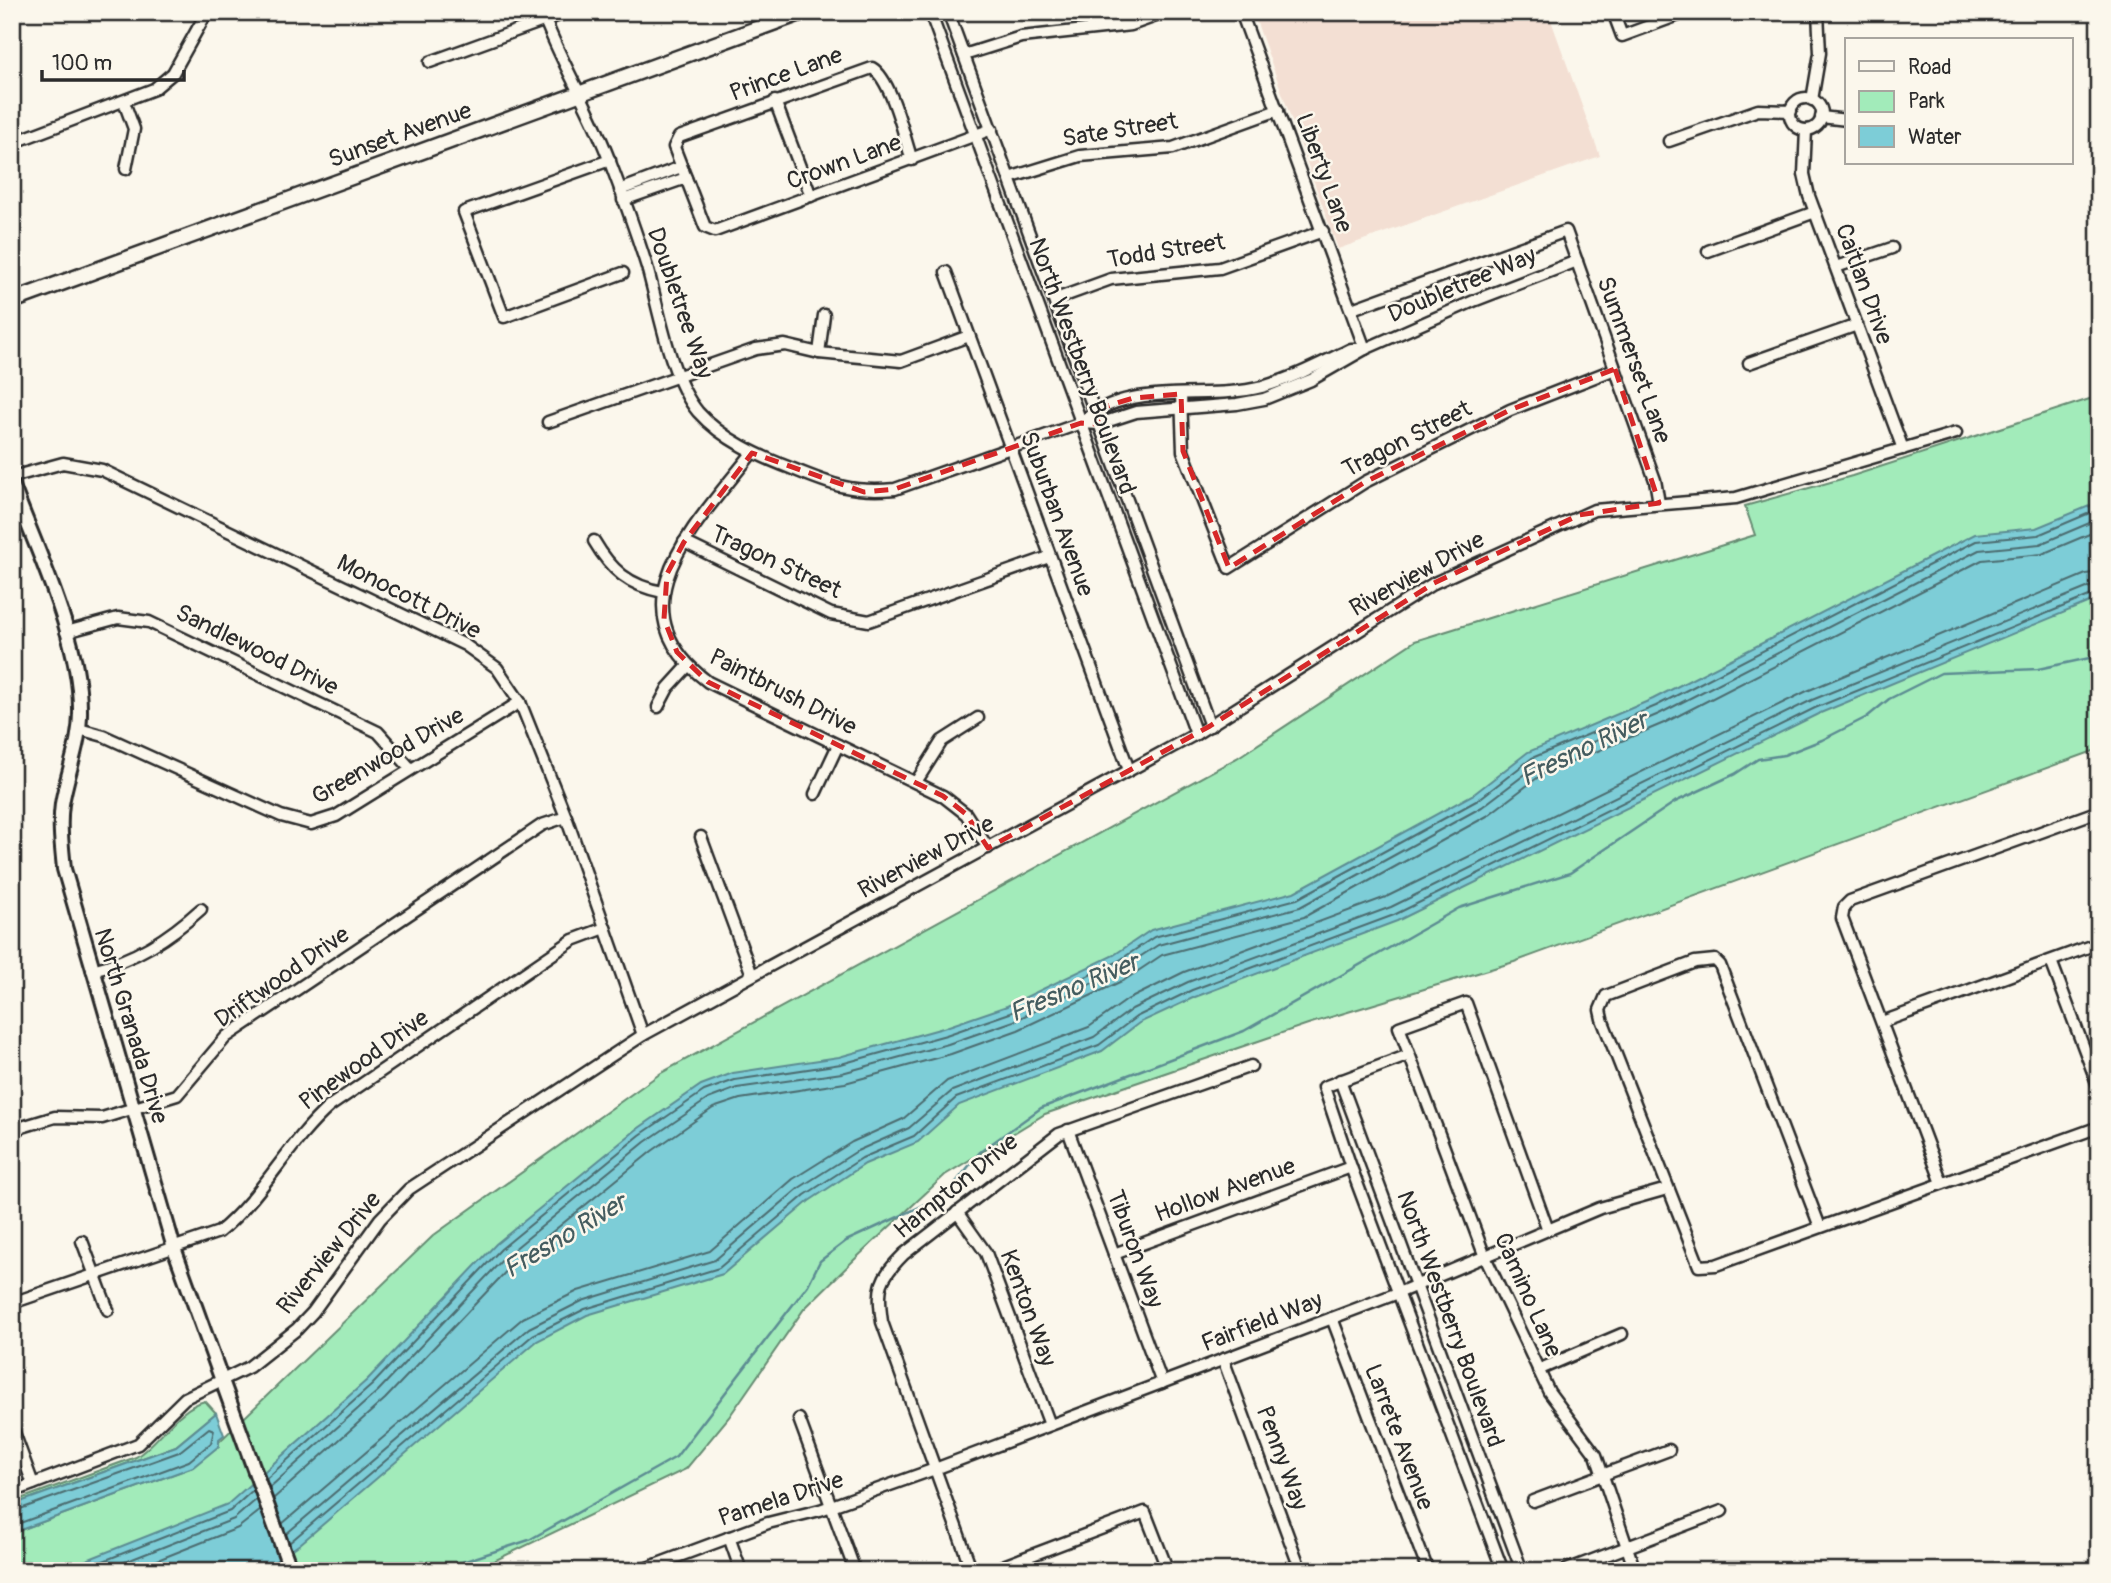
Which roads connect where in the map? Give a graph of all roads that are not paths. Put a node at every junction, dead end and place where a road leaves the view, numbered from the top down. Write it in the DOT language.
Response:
graph roads {
  1 [pos="207,12"];
  2 [pos="568,12"];
  3 [pos="803,12"];
  4 [pos="930,12"];
  5 [pos="948,12"];
  6 [pos="1167,12"];
  7 [pos="1241,12"];
  8 [pos="1613,12"];
  9 [pos="1687,12"];
  10 [pos="1818,12"];
  11 [pos="543,16"];
  12 [pos="964,55"];
  13 [pos="430,62"];
  14 [pos="580,93"];
  15 [pos="1812,100"];
  16 [pos="775,101"];
  17 [pos="124,102"];
  18 [pos="1278,110"];
  19 [pos="1791,111"];
  20 [pos="1821,117"];
  21 [pos="1845,120"];
  22 [pos="992,129"];
  23 [pos="1806,130"];
  24 [pos="975,136"];
  25 [pos="1669,141"];
  26 [pos="12,143"];
  27 [pos="610,160"];
  28 [pos="912,160"];
  29 [pos="681,167"];
  30 [pos="126,169"];
  31 [pos="686,178"];
  32 [pos="1009,178"];
  33 [pos="622,195"];
  34 [pos="811,195"];
  35 [pos="1815,212"];
  36 [pos="1323,231"];
  37 [pos="1566,232"];
  38 [pos="1892,248"];
  39 [pos="1708,251"];
  40 [pos="1577,261"];
  41 [pos="1836,267"];
  42 [pos="946,272"];
  43 [pos="621,274"];
  44 [pos="1056,299"];
  45 [pos="12,301"];
  46 [pos="1352,309"];
  47 [pos="824,315"];
  48 [pos="1857,325"];
  49 [pos="970,336"];
  50 [pos="1365,349"];
  51 [pos="819,353"];
  52 [pos="1749,363"];
  53 [pos="1615,369"];
  54 [pos="678,375"];
  55 [pos="1181,394"];
  56 [pos="1181,407"];
  57 [pos="1094,410"];
  58 [pos="548,422"];
  59 [pos="1081,423"];
  60 [pos="1099,424"];
  61 [pos="1956,433"];
  62 [pos="1011,448"];
  63 [pos="1903,449"];
  64 [pos="752,453"];
  65 [pos="12,477"];
  66 [pos="12,484"];
  67 [pos="1659,503"];
  68 [pos="594,541"];
  69 [pos="684,542"];
  70 [pos="1049,556"];
  71 [pos="663,592"];
  72 [pos="66,632"];
  73 [pos="688,666"];
  74 [pos="520,702"];
  75 [pos="658,707"];
  76 [pos="978,718"];
  77 [pos="1210,726"];
  78 [pos="79,729"];
  79 [pos="1196,734"];
  80 [pos="838,745"];
  81 [pos="411,769"];
  82 [pos="1129,770"];
  83 [pos="916,782"];
  84 [pos="815,793"];
  85 [pos="2099,811"];
  86 [pos="566,817"];
  87 [pos="701,837"];
  88 [pos="988,848"];
  89 [pos="201,909"];
  90 [pos="605,928"];
  91 [pos="2099,943"];
  92 [pos="2051,961"];
  93 [pos="93,970"];
  94 [pos="752,975"];
  95 [pos="1882,1022"];
  96 [pos="643,1035"];
  97 [pos="1409,1055"];
  98 [pos="1251,1066"];
  99 [pos="1340,1080"];
  100 [pos="2099,1088"];
  101 [pos="134,1108"];
  102 [pos="2099,1127"];
  103 [pos="12,1130"];
  104 [pos="1068,1130"];
  105 [pos="1351,1167"];
  106 [pos="1942,1183"];
  107 [pos="1667,1188"];
  108 [pos="957,1212"];
  109 [pos="1820,1227"];
  110 [pos="1548,1230"];
  111 [pos="82,1241"];
  112 [pos="174,1248"];
  113 [pos="1114,1254"];
  114 [pos="1485,1257"];
  115 [pos="94,1273"];
  116 [pos="1415,1287"];
  117 [pos="1398,1293"];
  118 [pos="12,1303"];
  119 [pos="108,1310"];
  120 [pos="1332,1318"];
  121 [pos="1622,1334"];
  122 [pos="1223,1359"];
  123 [pos="1538,1370"];
  124 [pos="221,1382"];
  125 [pos="1162,1382"];
  126 [pos="799,1419"];
  127 [pos="1049,1425"];
  128 [pos="12,1427"];
  129 [pos="1669,1450"];
  130 [pos="936,1469"];
  131 [pos="1603,1475"];
  132 [pos="33,1484"];
  133 [pos="12,1492"];
  134 [pos="1533,1501"];
  135 [pos="831,1506"];
  136 [pos="1721,1511"];
  137 [pos="729,1537"];
  138 [pos="1626,1548"];
  139 [pos="291,1571"];
  140 [pos="639,1571"];
  141 [pos="741,1571"];
  142 [pos="855,1571"];
  143 [pos="972,1571"];
  144 [pos="990,1571"];
  145 [pos="1168,1571"];
  146 [pos="1301,1571"];
  147 [pos="1428,1571"];
  148 [pos="1503,1571"];
  149 [pos="1522,1571"];
  150 [pos="1564,1571"];
  151 [pos="1635,1571"];
  1 -- 17 [label="street"];
  2 -- 11 [label="street"];
  3 -- 14 [label="main road, Sunset Avenue"];
  4 -- 24 [label="street, North Westberry Boulevard"];
  5 -- 12 [label="street, North Westberry Boulevard"];
  6 -- 12 [label="street"];
  7 -- 18 [label="street, Liberty Lane"];
  8 -- 9 [label="street"];
  10 -- 15 [label="street"];
  11 -- 13 [label="street"];
  11 -- 14 [label="street, Doubletree Way"];
  12 -- 22 [label="street, North Westberry Boulevard"];
  14 -- 27 [label="street, Doubletree Way"];
  14 -- 45 [label="main road, Sunset Avenue"];
  15 -- 19 [label="street"];
  15 -- 20 [label="street"];
  16 -- 28 [label="street, Prince Lane"];
  16 -- 29 [label="street, Prince Lane"];
  16 -- 34 [label="street"];
  17 -- 26 [label="street"];
  17 -- 30 [label="street"];
  18 -- 32 [label="street, Sate Street"];
  18 -- 36 [label="street, Liberty Lane"];
  19 -- 23 [label="street"];
  19 -- 25 [label="street"];
  20 -- 21 [label="street"];
  20 -- 23 [label="street"];
  22 -- 24 [label="street, Crown Lane"];
  22 -- 32 [label="street, North Westberry Boulevard"];
  23 -- 35 [label="street, Caitlan Drive"];
  24 -- 28 [label="street, Crown Lane"];
  24 -- 59 [label="street, North Westberry Boulevard"];
  27 -- 33 [label="street, Doubletree Way"];
  27 -- 43 [label="street"];
  28 -- 34 [label="street, Crown Lane"];
  29 -- 31 [label="street"];
  29 -- 33 [label="street"];
  31 -- 33 [label="street"];
  31 -- 34 [label="street, Crown Lane"];
  32 -- 44 [label="street, North Westberry Boulevard"];
  33 -- 54 [label="street, Doubletree Way"];
  35 -- 39 [label="street"];
  35 -- 41 [label="street, Caitlan Drive"];
  36 -- 44 [label="street, Todd Street"];
  36 -- 46 [label="street, Liberty Lane"];
  37 -- 40 [label="street, Summerset Lane"];
  37 -- 46 [label="street, Doubletree Way"];
  38 -- 41 [label="street"];
  40 -- 50 [label="street, Doubletree Way"];
  40 -- 53 [label="street, Summerset Lane"];
  41 -- 48 [label="street, Caitlan Drive"];
  42 -- 49 [label="street, Suburban Avenue"];
  44 -- 57 [label="street, North Westberry Boulevard"];
  46 -- 50 [label="street, Liberty Lane"];
  47 -- 51 [label="street"];
  48 -- 52 [label="street"];
  48 -- 63 [label="street, Caitlan Drive"];
  49 -- 51 [label="street"];
  49 -- 62 [label="street, Suburban Avenue"];
  50 -- 55 [label="street, Doubletree Way"];
  50 -- 56 [label="street, Doubletree Way"];
  51 -- 54 [label="street"];
  53 -- 56 [label="street, Tragon Street"];
  53 -- 67 [label="street, Summerset Lane"];
  54 -- 58 [label="street"];
  54 -- 64 [label="street, Doubletree Way"];
  55 -- 56 [label="street"];
  55 -- 57 [label="street, Doubletree Way"];
  56 -- 60 [label="street, Doubletree Way"];
  57 -- 59 [label="street, Doubletree Way"];
  57 -- 60 [label="street, North Westberry Boulevard"];
  59 -- 60 [label="street, Doubletree Way"];
  59 -- 62 [label="street, Doubletree Way"];
  59 -- 79 [label="street, North Westberry Boulevard"];
  60 -- 77 [label="street, North Westberry Boulevard"];
  61 -- 63 [label="street, Riverview Drive"];
  62 -- 64 [label="street, Doubletree Way"];
  62 -- 70 [label="street, Suburban Avenue"];
  63 -- 67 [label="street, Riverview Drive"];
  64 -- 69 [label="street, Paintbrush Drive"];
  65 -- 74 [label="street, Monocott Drive"];
  66 -- 72 [label="street, North Granada Drive"];
  67 -- 77 [label="street, Riverview Drive"];
  68 -- 71 [label="street"];
  69 -- 70 [label="street, Tragon Street"];
  69 -- 71 [label="street, Paintbrush Drive"];
  70 -- 82 [label="street, Suburban Avenue"];
  71 -- 73 [label="street, Paintbrush Drive"];
  72 -- 78 [label="street, North Granada Drive"];
  72 -- 81 [label="street, Sandlewood Drive"];
  73 -- 75 [label="street"];
  73 -- 80 [label="street, Paintbrush Drive"];
  74 -- 81 [label="street, Greenwood Drive"];
  74 -- 86 [label="street, Monocott Drive"];
  76 -- 83 [label="street"];
  77 -- 79 [label="street, Riverview Drive"];
  78 -- 81 [label="street, Greenwood Drive"];
  78 -- 93 [label="street, North Granada Drive"];
  79 -- 82 [label="street, Riverview Drive"];
  80 -- 83 [label="street, Paintbrush Drive"];
  80 -- 84 [label="street"];
  82 -- 88 [label="street, Riverview Drive"];
  83 -- 88 [label="street, Paintbrush Drive"];
  85 -- 95 [label="street"];
  86 -- 90 [label="street, Monocott Drive"];
  86 -- 101 [label="street, Driftwood Drive"];
  87 -- 94 [label="street"];
  88 -- 94 [label="street, Riverview Drive"];
  89 -- 93 [label="street"];
  90 -- 96 [label="street, Monocott Drive"];
  90 -- 112 [label="street, Pinewood Drive"];
  91 -- 92 [label="street"];
  92 -- 95 [label="street"];
  92 -- 100 [label="street"];
  93 -- 101 [label="street, North Granada Drive"];
  94 -- 96 [label="street, Riverview Drive"];
  95 -- 106 [label="street"];
  96 -- 124 [label="street, Riverview Drive"];
  97 -- 99 [label="street"];
  97 -- 110 [label="street, Camino Lane"];
  97 -- 114 [label="street, Camino Lane"];
  98 -- 104 [label="street, Hampton Drive"];
  99 -- 105 [label="street, North Westberry Boulevard"];
  99 -- 116 [label="street, North Westberry Boulevard"];
  101 -- 103 [label="street, Driftwood Drive"];
  101 -- 112 [label="street, North Granada Drive"];
  102 -- 106 [label="street"];
  104 -- 108 [label="street, Hampton Drive"];
  104 -- 113 [label="street, Tiburon Way"];
  105 -- 113 [label="street, Hollow Avenue"];
  105 -- 117 [label="street, North Westberry Boulevard"];
  106 -- 109 [label="street"];
  107 -- 109 [label="street"];
  107 -- 109 [label="street"];
  107 -- 110 [label="street, Fairfield Way"];
  108 -- 127 [label="street, Kenton Way"];
  108 -- 130 [label="street, Hampton Drive"];
  110 -- 114 [label="street, Fairfield Way"];
  111 -- 115 [label="street"];
  112 -- 115 [label="street, Pinewood Drive"];
  112 -- 124 [label="street, North Granada Drive"];
  113 -- 125 [label="street, Tiburon Way"];
  114 -- 116 [label="street, Fairfield Way"];
  114 -- 123 [label="street, Camino Lane"];
  115 -- 118 [label="street, Pinewood Drive"];
  115 -- 119 [label="street"];
  116 -- 117 [label="street, Fairfield Way"];
  116 -- 149 [label="street, North Westberry Boulevard"];
  117 -- 120 [label="street, Fairfield Way"];
  117 -- 148 [label="street, North Westberry Boulevard"];
  120 -- 122 [label="street, Fairfield Way"];
  120 -- 147 [label="street, Larrete Avenue"];
  121 -- 123 [label="street"];
  122 -- 125 [label="street, Fairfield Way"];
  122 -- 146 [label="street, Penny Way"];
  123 -- 131 [label="street, Camino Lane"];
  124 -- 132 [label="street, Riverview Drive"];
  124 -- 139 [label="street, North Granada Drive"];
  125 -- 127 [label="street, Fairfield Way"];
  126 -- 135 [label="street"];
  127 -- 130 [label="street, Fairfield Way"];
  128 -- 132 [label="street"];
  129 -- 131 [label="street"];
  130 -- 135 [label="street, Pamela Drive"];
  130 -- 143 [label="street, Hampton Drive"];
  131 -- 134 [label="street"];
  131 -- 138 [label="street, Camino Lane"];
  132 -- 133 [label="street, Riverview Drive"];
  135 -- 137 [label="street, Pamela Drive"];
  135 -- 142 [label="street"];
  136 -- 138 [label="street"];
  137 -- 140 [label="street, Pamela Drive"];
  137 -- 141 [label="street"];
  138 -- 150 [label="street"];
  138 -- 151 [label="street, Camino Lane"];
  144 -- 145 [label="street"];
}
